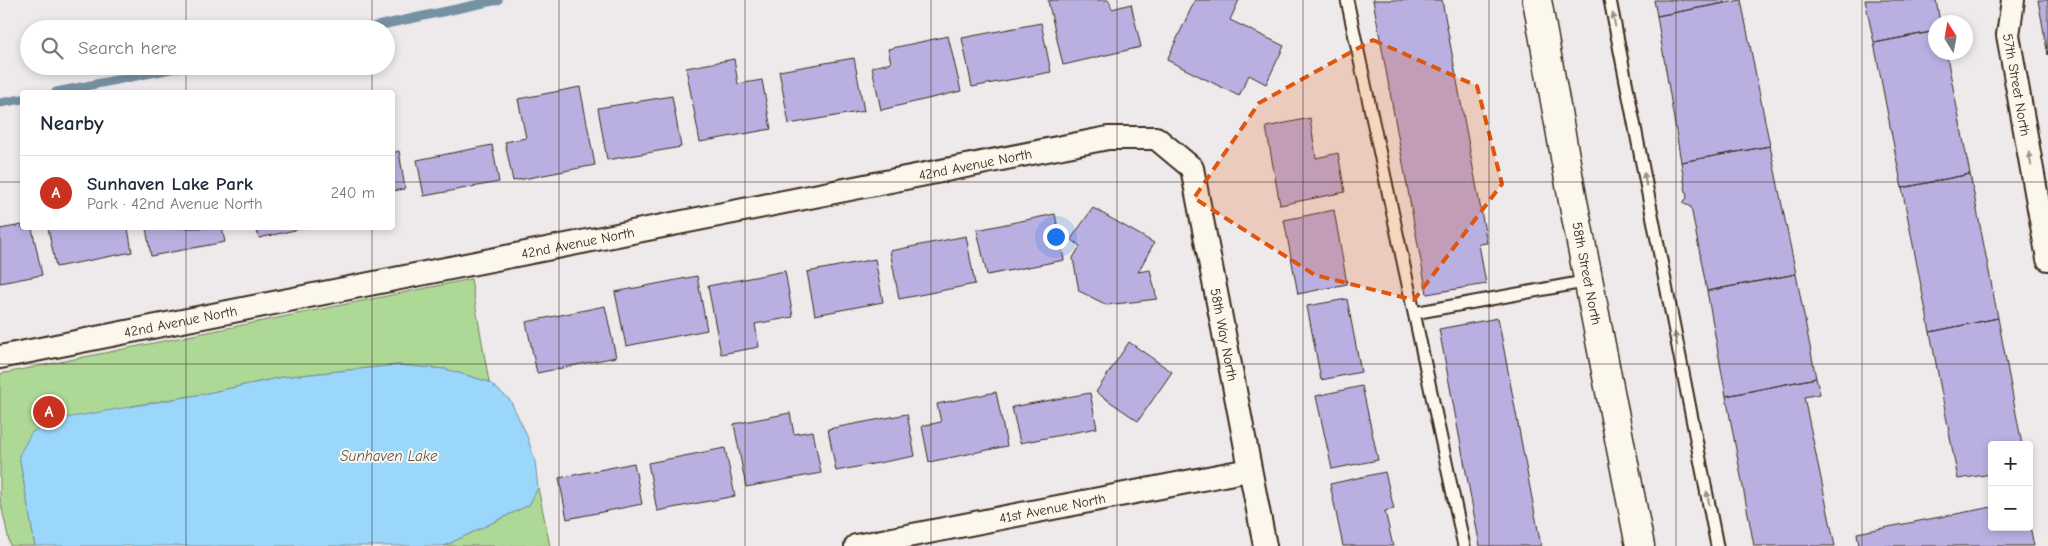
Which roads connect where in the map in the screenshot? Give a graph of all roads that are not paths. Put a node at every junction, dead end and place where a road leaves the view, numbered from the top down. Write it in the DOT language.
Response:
graph roads {
  1 [pos="1347,0"];
  2 [pos="1537,0"];
  3 [pos="1610,0"];
  4 [pos="2014,0"];
  5 [pos="1156,138"];
  6 [pos="2048,257"];
  7 [pos="1589,282"];
  8 [pos="1414,314"];
  9 [pos="0,357"];
  10 [pos="1249,470"];
  11 [pos="856,546"];
  12 [pos="1265,546"];
  13 [pos="1464,546"];
  14 [pos="1640,546"];
  15 [pos="1717,546"];
  1 -- 8 [label="lane"];
  2 -- 7 [label="street, 58th Street North"];
  15 -- 3 [label="lane, one-way"];
  6 -- 4 [label="street, 57th Street North, one-way"];
  5 -- 9 [label="street, 42nd Avenue North"];
  5 -- 10 [label="street, 58th Way North"];
  7 -- 8 [label="lane"];
  7 -- 14 [label="street, 58th Street North"];
  8 -- 13 [label="lane"];
  10 -- 11 [label="street, 41st Avenue North"];
  10 -- 12 [label="street, 58th Way North"];
}
